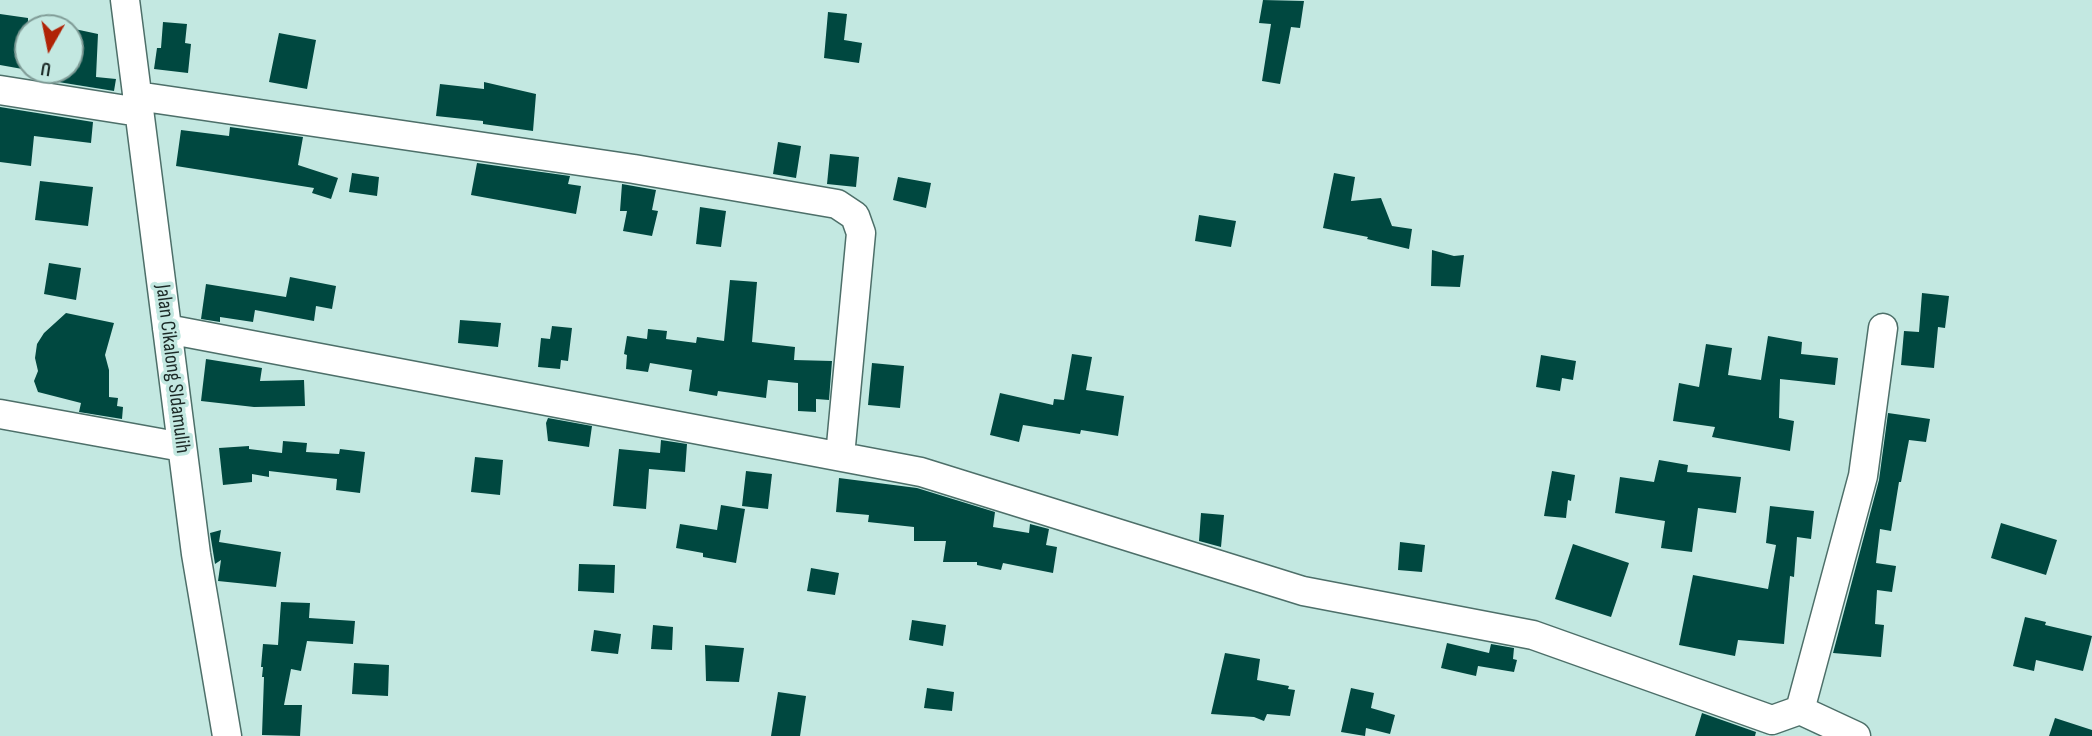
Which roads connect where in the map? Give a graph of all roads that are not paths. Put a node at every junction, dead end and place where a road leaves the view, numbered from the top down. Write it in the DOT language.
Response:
graph roads {
  1 [pos="125,0"];
  2 [pos="0,90"];
  3 [pos="138,104"];
  4 [pos="167,328"];
  5 [pos="1883,328"];
  6 [pos="0,414"];
  7 [pos="183,447"];
  8 [pos="840,456"];
  9 [pos="1800,710"];
  10 [pos="1773,728"];
  11 [pos="227,736"];
  12 [pos="1856,736"];
  1 -- 3 [label="street, Jalan Cikalong SIdamulih"];
  2 -- 3 [label="street"];
  3 -- 4 [label="street, Jalan Cikalong SIdamulih"];
  3 -- 8 [label="street"];
  4 -- 7 [label="street, Jalan Cikalong SIdamulih"];
  4 -- 8 [label="street"];
  5 -- 9 [label="street"];
  6 -- 7 [label="street"];
  7 -- 11 [label="street, Jalan Cikalong SIdamulih"];
  8 -- 10 [label="street"];
  9 -- 10 [label="street"];
  9 -- 12 [label="street"];
}
